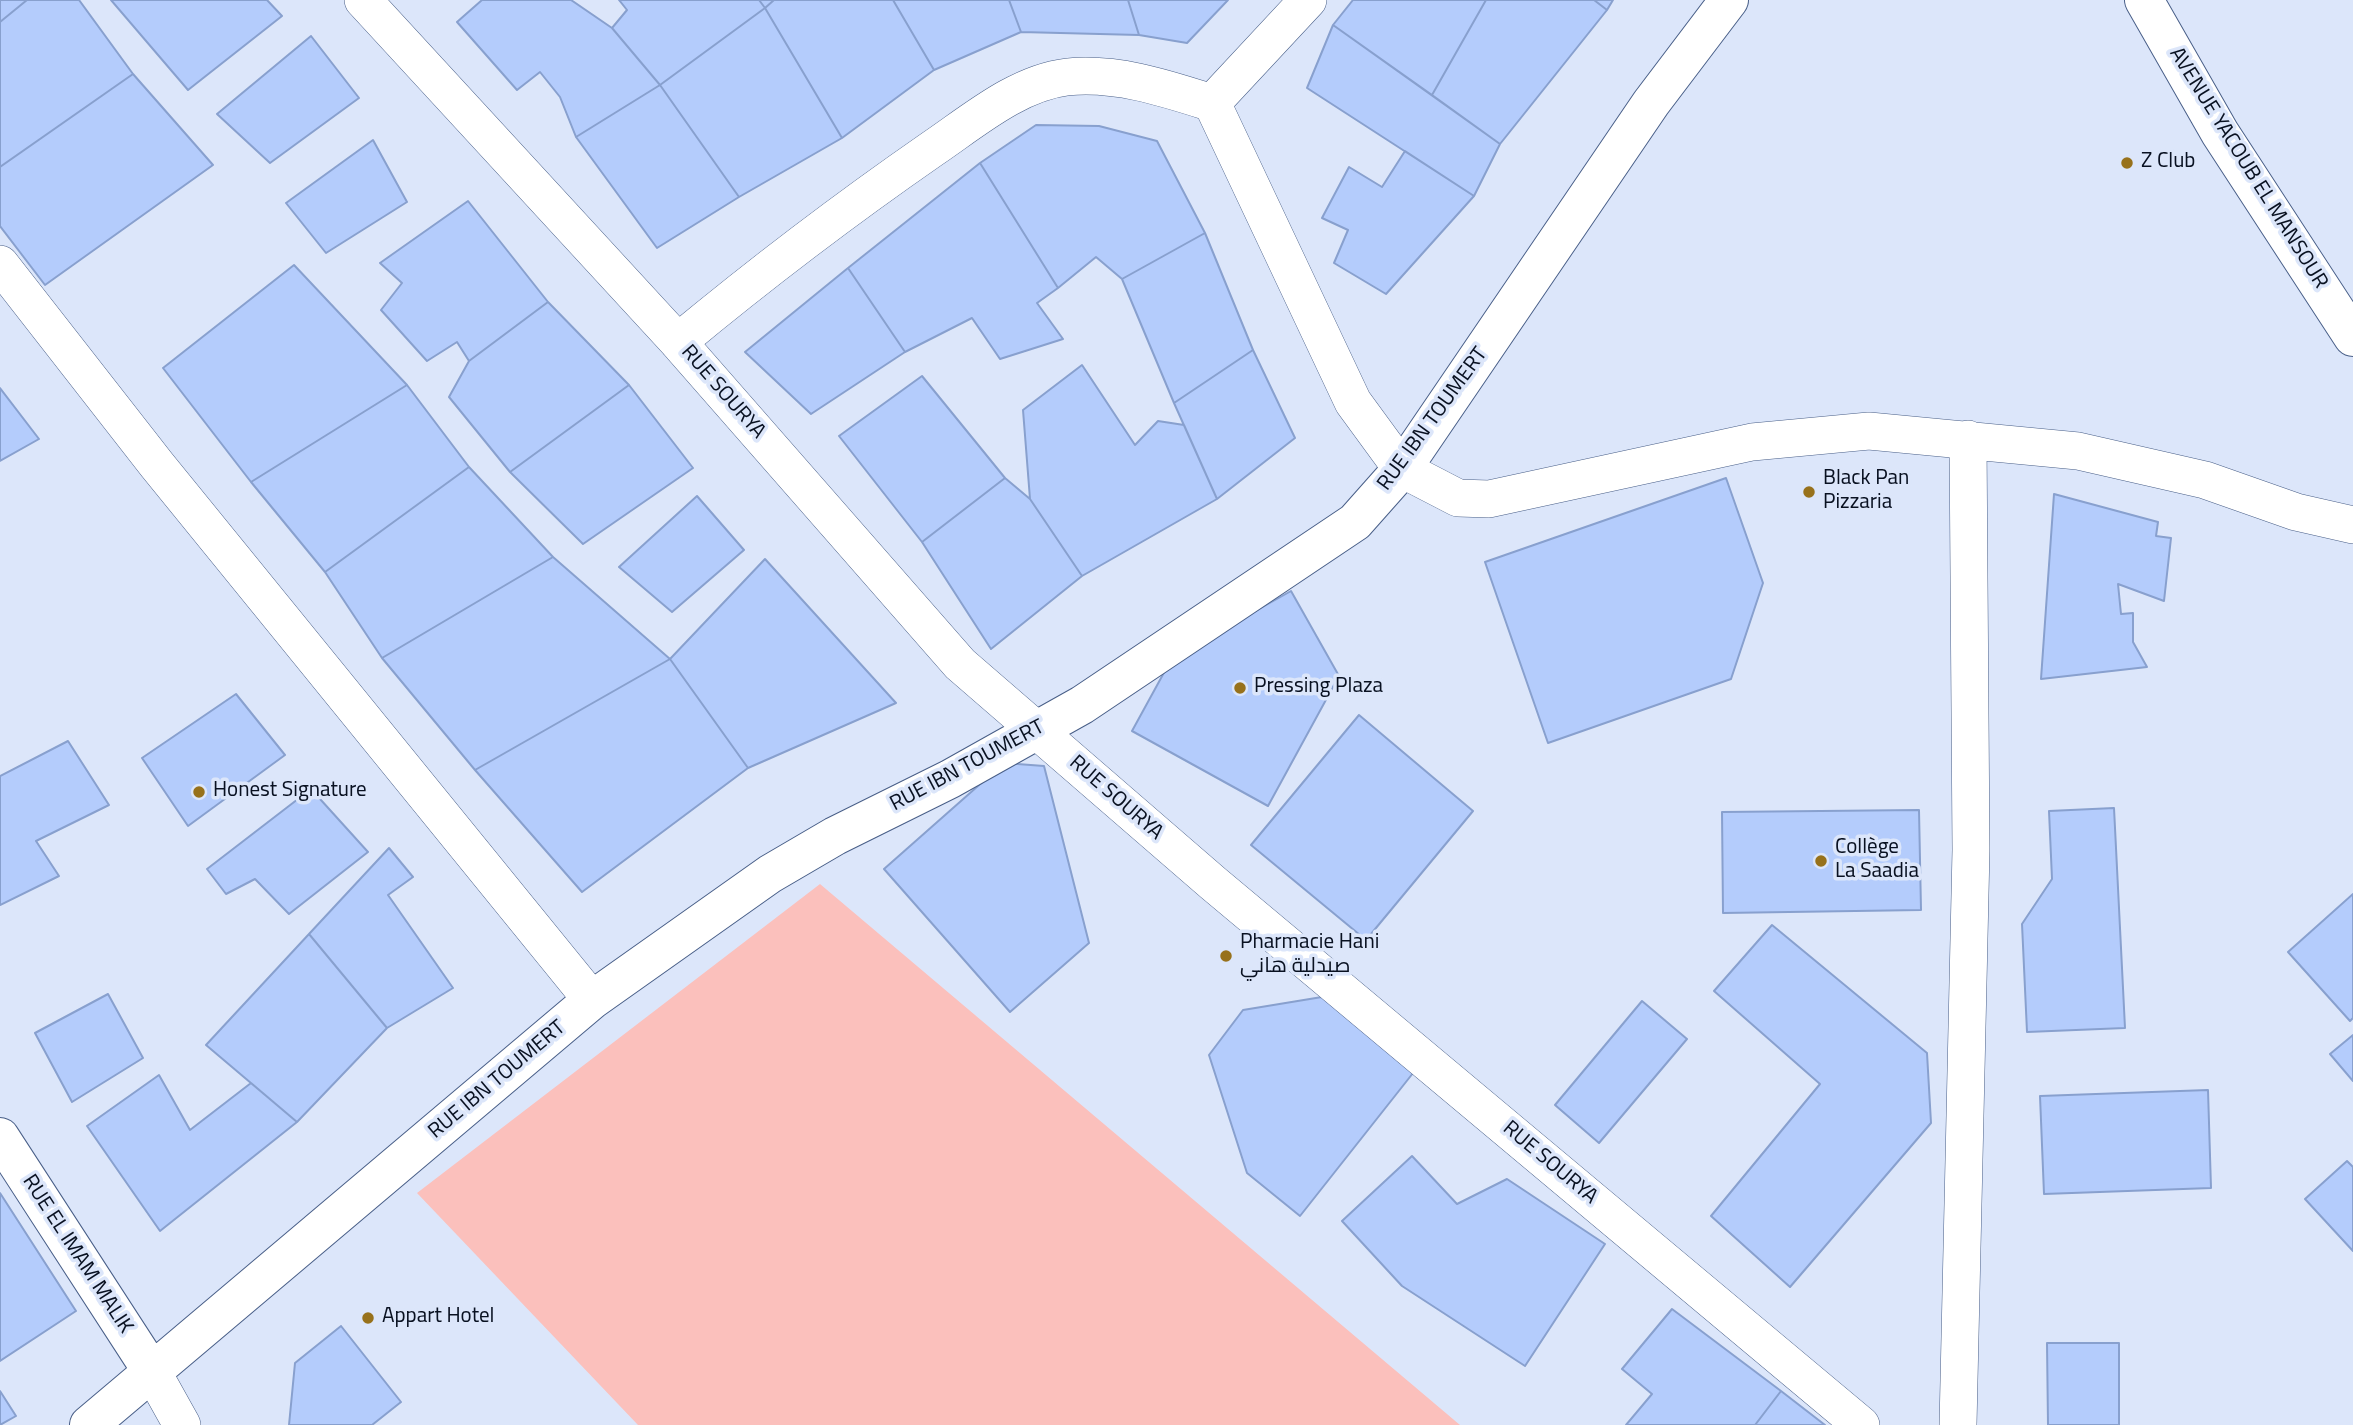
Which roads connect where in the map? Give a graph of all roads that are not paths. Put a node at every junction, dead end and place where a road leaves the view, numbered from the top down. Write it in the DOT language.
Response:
graph roads {
  1 [pos="1308,0"];
  2 [pos="1729,0"];
  3 [pos="2144,0"];
  4 [pos="382,7"];
  5 [pos="1212,103"];
  6 [pos="0,264"];
  7 [pos="2353,337"];
  8 [pos="678,342"];
  9 [pos="1968,439"];
  10 [pos="1402,469"];
  11 [pos="2353,525"];
  12 [pos="1037,732"];
  13 [pos="592,1000"];
  14 [pos="0,1137"];
  15 [pos="153,1373"];
  16 [pos="89,1425"];
  17 [pos="182,1425"];
  18 [pos="1861,1425"];
  19 [pos="1958,1425"];
  1 -- 5 [label="street"];
  2 -- 10 [label="street, RUE IBN TOUMERT"];
  3 -- 7 [label="street, AVENUE YACOUB EL MANSOUR"];
  4 -- 8 [label="street, RUE SOURYA"];
  5 -- 8 [label="street"];
  5 -- 10 [label="street"];
  6 -- 13 [label="street"];
  8 -- 12 [label="street, RUE SOURYA"];
  9 -- 10 [label="street"];
  9 -- 11 [label="street"];
  9 -- 19 [label="street"];
  10 -- 12 [label="street, RUE IBN TOUMERT"];
  12 -- 13 [label="street, RUE IBN TOUMERT"];
  12 -- 18 [label="street, RUE SOURYA"];
  13 -- 15 [label="street, RUE IBN TOUMERT"];
  14 -- 15 [label="street, RUE EL IMAM MALIK"];
  15 -- 16 [label="street, RUE IBN TOUMERT"];
  15 -- 17 [label="street"];
}
